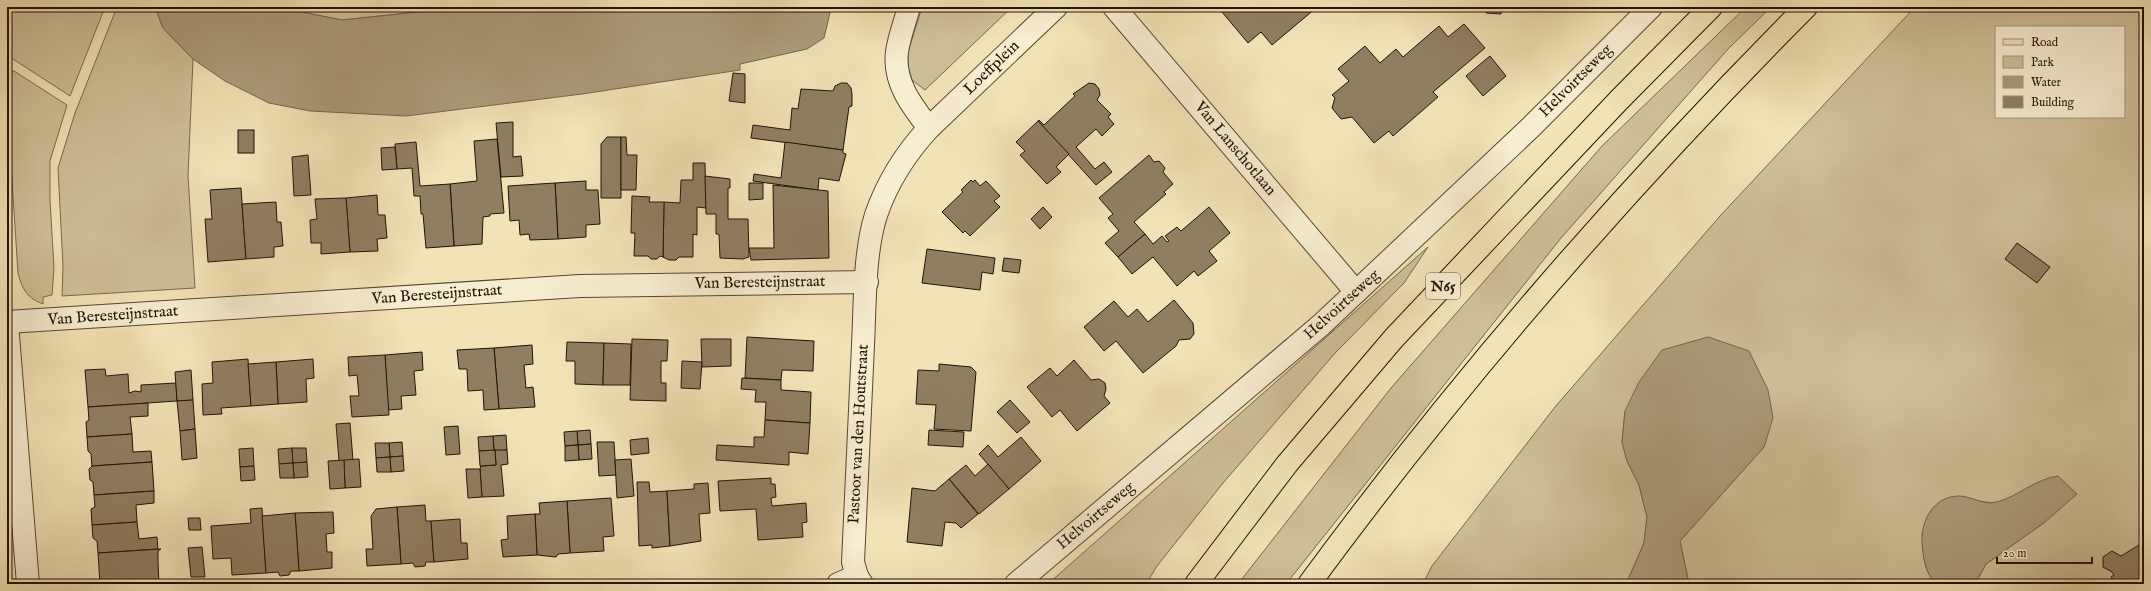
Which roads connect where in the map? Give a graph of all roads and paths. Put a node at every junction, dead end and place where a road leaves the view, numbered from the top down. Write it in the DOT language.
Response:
graph roads {
  1 [pos="909,7"];
  2 [pos="1056,7"];
  3 [pos="1114,7"];
  4 [pos="1650,7"];
  5 [pos="1711,7"];
  6 [pos="1806,7"];
  7 [pos="928,128"];
  8 [pos="867,282"];
  9 [pos="1356,292"];
  10 [pos="7,323"];
  11 [pos="852,581"];
  12 [pos="28,584"];
  13 [pos="1016,584"];
  14 [pos="1196,584"];
  15 [pos="1309,584"];
  1 -- 7 [label="street"];
  2 -- 7 [label="street, Loeffplein"];
  3 -- 9 [label="street, Van Lanschotlaan"];
  4 -- 9 [label="street, Helvoirtseweg"];
  5 -- 14 [label="main road, N65"];
  6 -- 15 [label="main road"];
  7 -- 8 [label="street, Loeffplein"];
  8 -- 10 [label="street, Van Beresteijnstraat"];
  8 -- 11 [label="street, Pastoor van den Houtstraat"];
  9 -- 13 [label="street, Helvoirtseweg"];
  10 -- 12 [label="street"];
}
